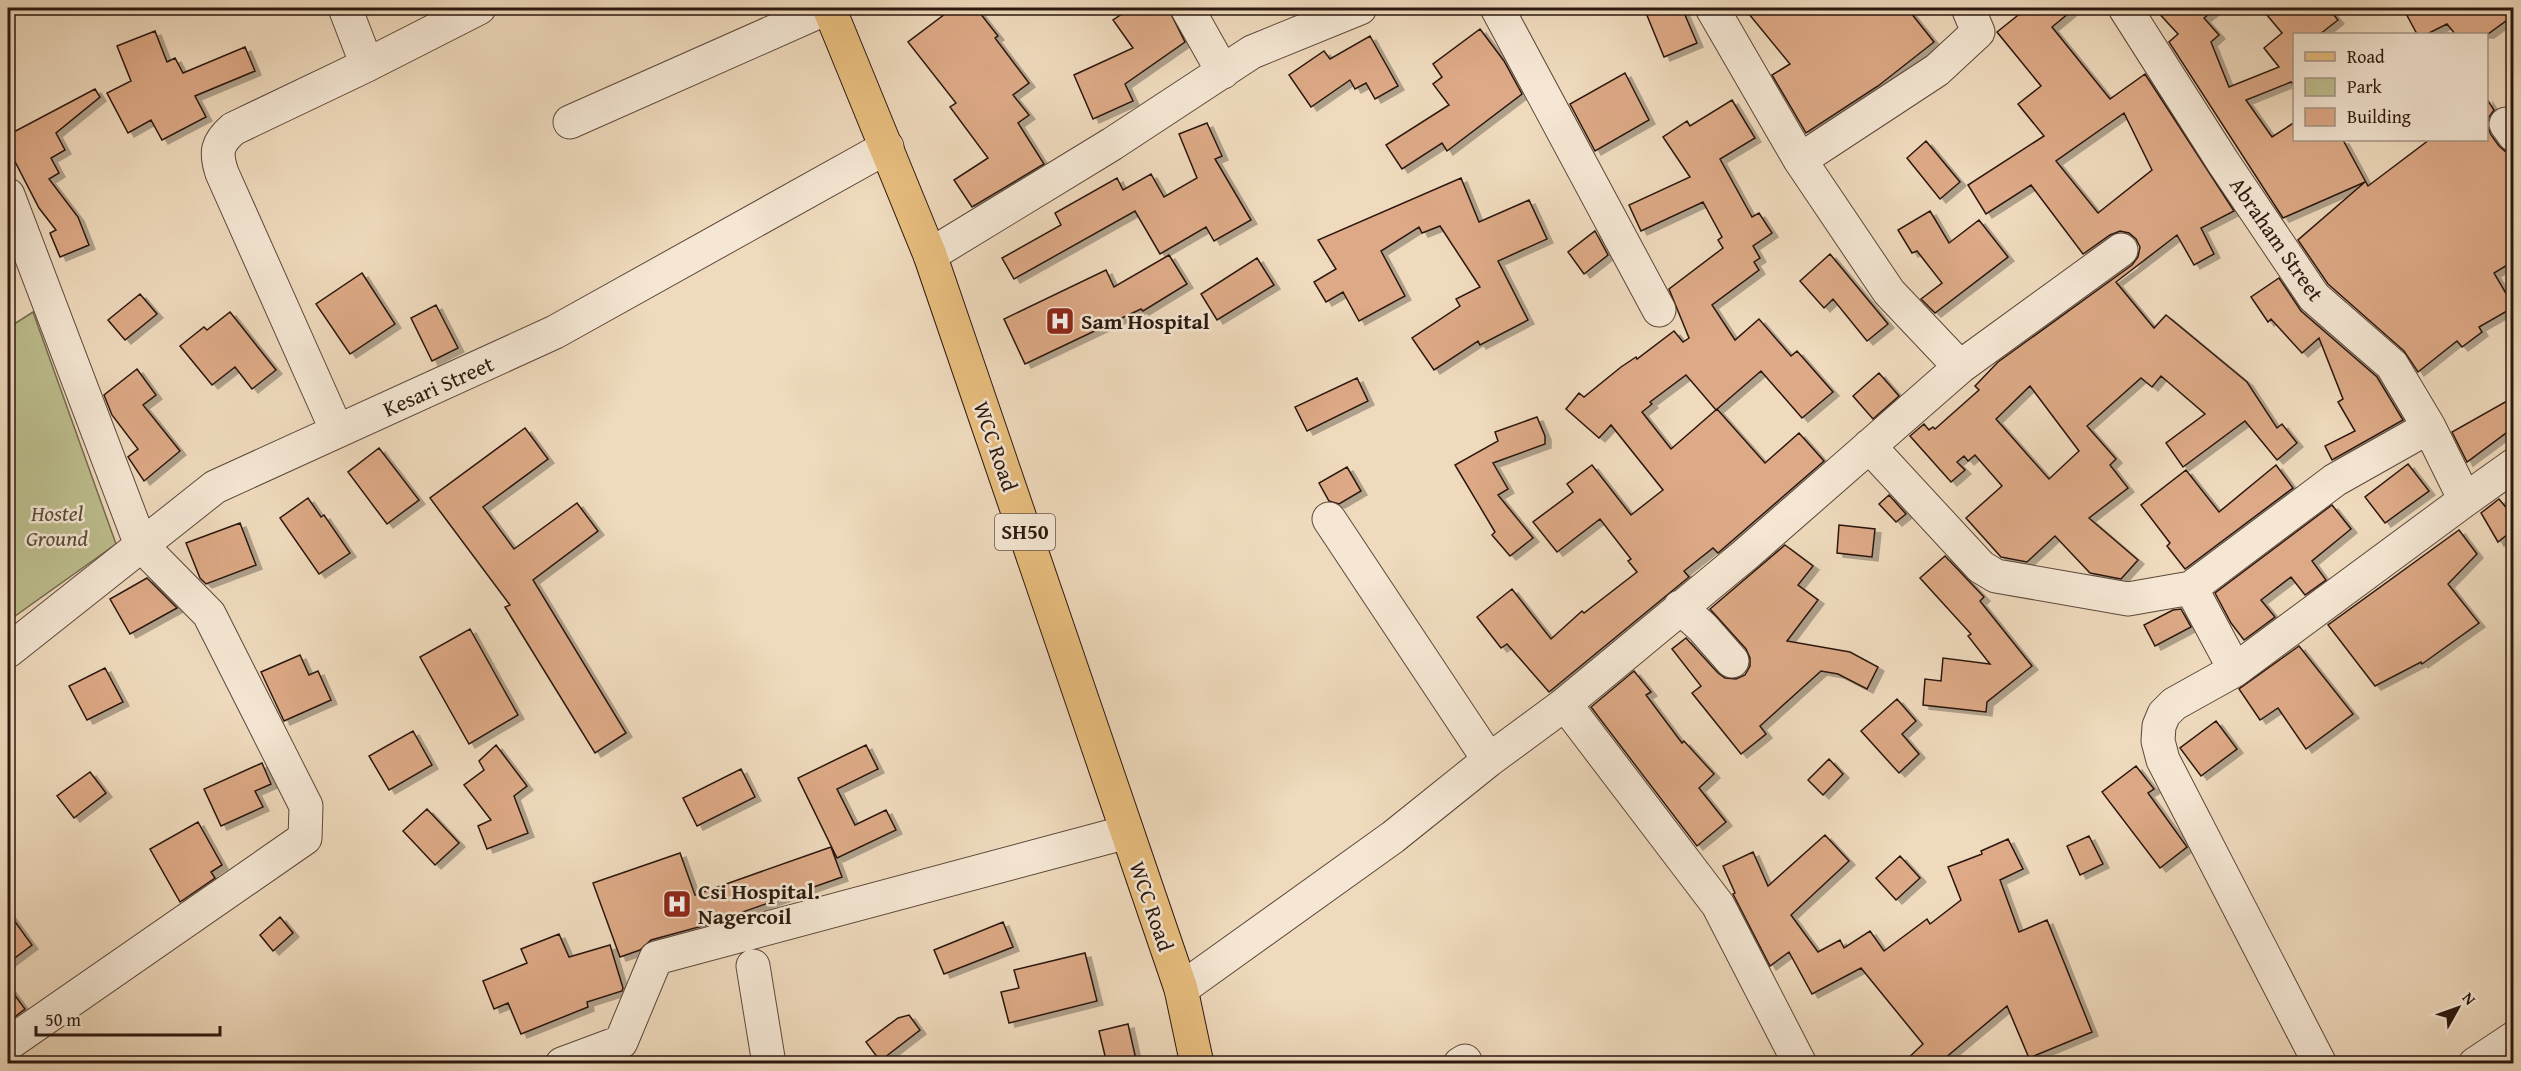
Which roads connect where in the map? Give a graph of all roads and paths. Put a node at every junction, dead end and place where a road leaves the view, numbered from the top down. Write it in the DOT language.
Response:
graph roads {
  1 [pos="345,8"];
  2 [pos="479,8"];
  3 [pos="828,8"];
  4 [pos="1187,8"];
  5 [pos="1360,8"];
  6 [pos="1497,8"];
  7 [pos="1712,8"];
  8 [pos="1968,8"];
  9 [pos="2125,8"];
  10 [pos="367,65"];
  11 [pos="1223,72"];
  12 [pos="570,122"];
  13 [pos="887,147"];
  14 [pos="1800,160"];
  15 [pos="8,195"];
  16 [pos="2121,250"];
  17 [pos="930,255"];
  18 [pos="1659,310"];
  19 [pos="1960,367"];
  20 [pos="2429,427"];
  21 [pos="337,431"];
  22 [pos="1869,446"];
  23 [pos="2513,464"];
  24 [pos="2465,500"];
  25 [pos="1329,519"];
  26 [pos="141,545"];
  27 [pos="2191,588"];
  28 [pos="1680,607"];
  29 [pos="8,651"];
  30 [pos="1732,661"];
  31 [pos="2235,670"];
  32 [pos="1565,704"];
  33 [pos="1489,760"];
  34 [pos="1127,832"];
  35 [pos="753,966"];
  36 [pos="1181,989"];
  37 [pos="2514,1038"];
  38 [pos="8,1044"];
  39 [pos="562,1064"];
  40 [pos="770,1064"];
  41 [pos="1197,1064"];
  42 [pos="1460,1064"];
  43 [pos="1466,1064"];
  44 [pos="1800,1064"];
  45 [pos="2320,1064"];
  46 [pos="2475,1064"];
  1 -- 10 [label="street"];
  2 -- 10 [label="street"];
  3 -- 12 [label="street"];
  3 -- 13 [label="main road, WCC Road / SH50"];
  4 -- 11 [label="street"];
  5 -- 11 [label="street"];
  6 -- 18 [label="street"];
  7 -- 14 [label="street"];
  8 -- 14 [label="street"];
  9 -- 20 [label="street, Abraham Street"];
  10 -- 21 [label="street"];
  11 -- 17 [label="street"];
  13 -- 17 [label="main road, WCC Road / SH50"];
  13 -- 21 [label="street, Kesari Street"];
  14 -- 19 [label="street"];
  15 -- 26 [label="street"];
  16 -- 19 [label="street"];
  17 -- 34 [label="main road, WCC Road / SH50"];
  19 -- 22 [label="street"];
  20 -- 24 [label="street, Abraham Street"];
  20 -- 27 [label="street"];
  21 -- 26 [label="street, Kesari Street"];
  22 -- 27 [label="street"];
  22 -- 28 [label="street"];
  23 -- 24 [label="street"];
  24 -- 31 [label="street"];
  25 -- 33 [label="street"];
  26 -- 29 [label="street, Kesari Street"];
  26 -- 38 [label="street"];
  27 -- 31 [label="street"];
  28 -- 30 [label="street"];
  28 -- 32 [label="street"];
  31 -- 45 [label="street"];
  32 -- 33 [label="street"];
  32 -- 44 [label="street"];
  33 -- 36 [label="street"];
  34 -- 36 [label="main road, WCC Road / SH50"];
  34 -- 39 [label="street"];
  35 -- 40 [label="street"];
  36 -- 41 [label="main road, WCC Road / SH50"];
  37 -- 46 [label="street"];
  42 -- 43 [label="street"];
}
